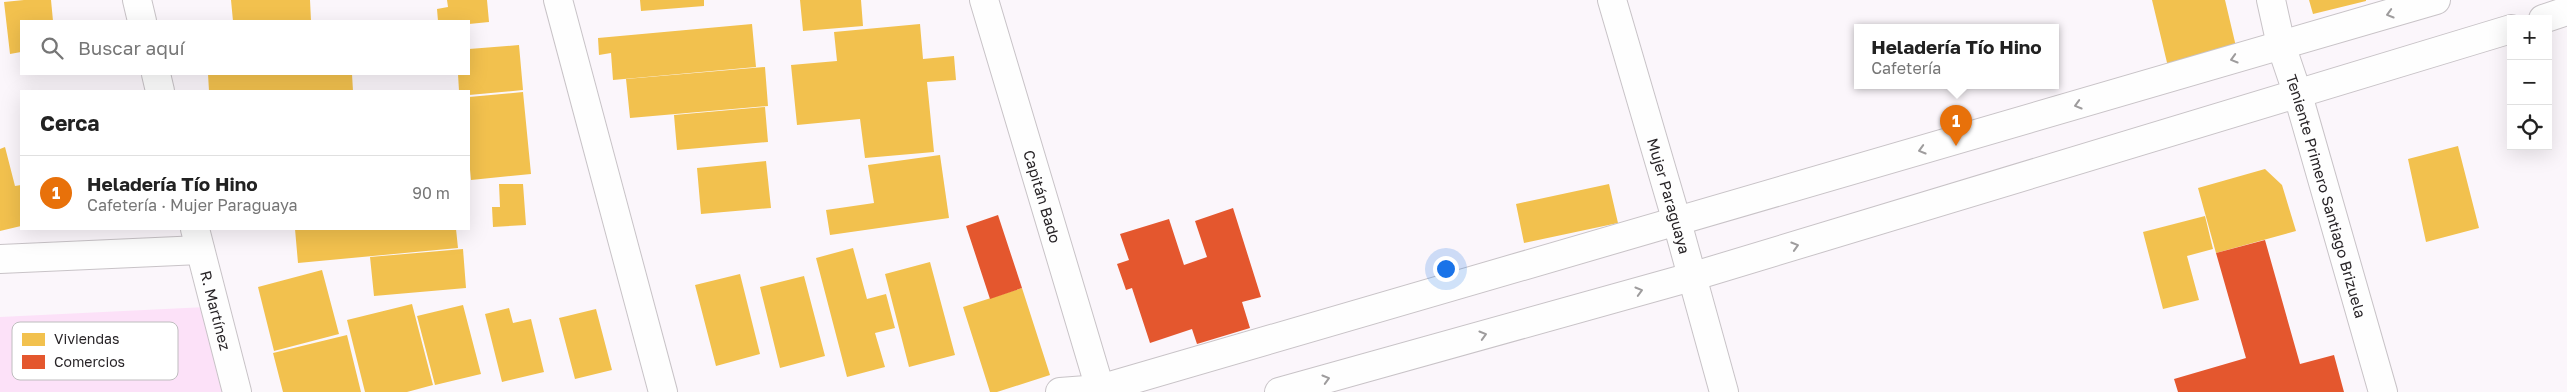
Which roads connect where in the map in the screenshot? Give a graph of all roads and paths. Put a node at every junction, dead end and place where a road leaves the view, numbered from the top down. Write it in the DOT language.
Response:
graph roads {
  1 [pos="137,0"];
  2 [pos="558,0"];
  3 [pos="984,0"];
  4 [pos="1612,0"];
  5 [pos="2271,0"];
  6 [pos="2436,0"];
  7 [pos="2567,12"];
  8 [pos="2552,17"];
  9 [pos="142,20"];
  10 [pos="2507,30"];
  11 [pos="2281,45"];
  12 [pos="156,75"];
  13 [pos="160,90"];
  14 [pos="2298,95"];
  15 [pos="1677,222"];
  16 [pos="198,239"];
  17 [pos="0,259"];
  18 [pos="1691,277"];
  19 [pos="1100,390"];
  20 [pos="237,392"];
  21 [pos="663,392"];
  22 [pos="1060,392"];
  23 [pos="1279,392"];
  24 [pos="1724,392"];
  25 [pos="2383,392"];
  1 -- 9 [label="main road"];
  2 -- 21 [label="main road"];
  3 -- 19 [label="main road, Capitán Bado"];
  4 -- 15 [label="main road, Mujer Paraguaya"];
  5 -- 11 [label="main road, Teniente Primero Santiago Brizuela"];
  6 -- 11 [label="main road, one-way"];
  7 -- 8 [label="main road"];
  10 -- 14 [label="main road"];
  11 -- 14 [label="main road, Teniente Primero Santiago Brizuela"];
  11 -- 15 [label="main road, one-way"];
  12 -- 13 [label="main road"];
  18 -- 14 [label="main road, one-way"];
  14 -- 25 [label="main road, Teniente Primero Santiago Brizuela"];
  15 -- 18 [label="main road, Mujer Paraguaya"];
  15 -- 19 [label="main road"];
  16 -- 17 [label="main road"];
  16 -- 20 [label="main road, R. Martínez"];
  23 -- 18 [label="main road, one-way"];
  18 -- 24 [label="main road, Mujer Paraguaya"];
  19 -- 22 [label="main road"];
}
